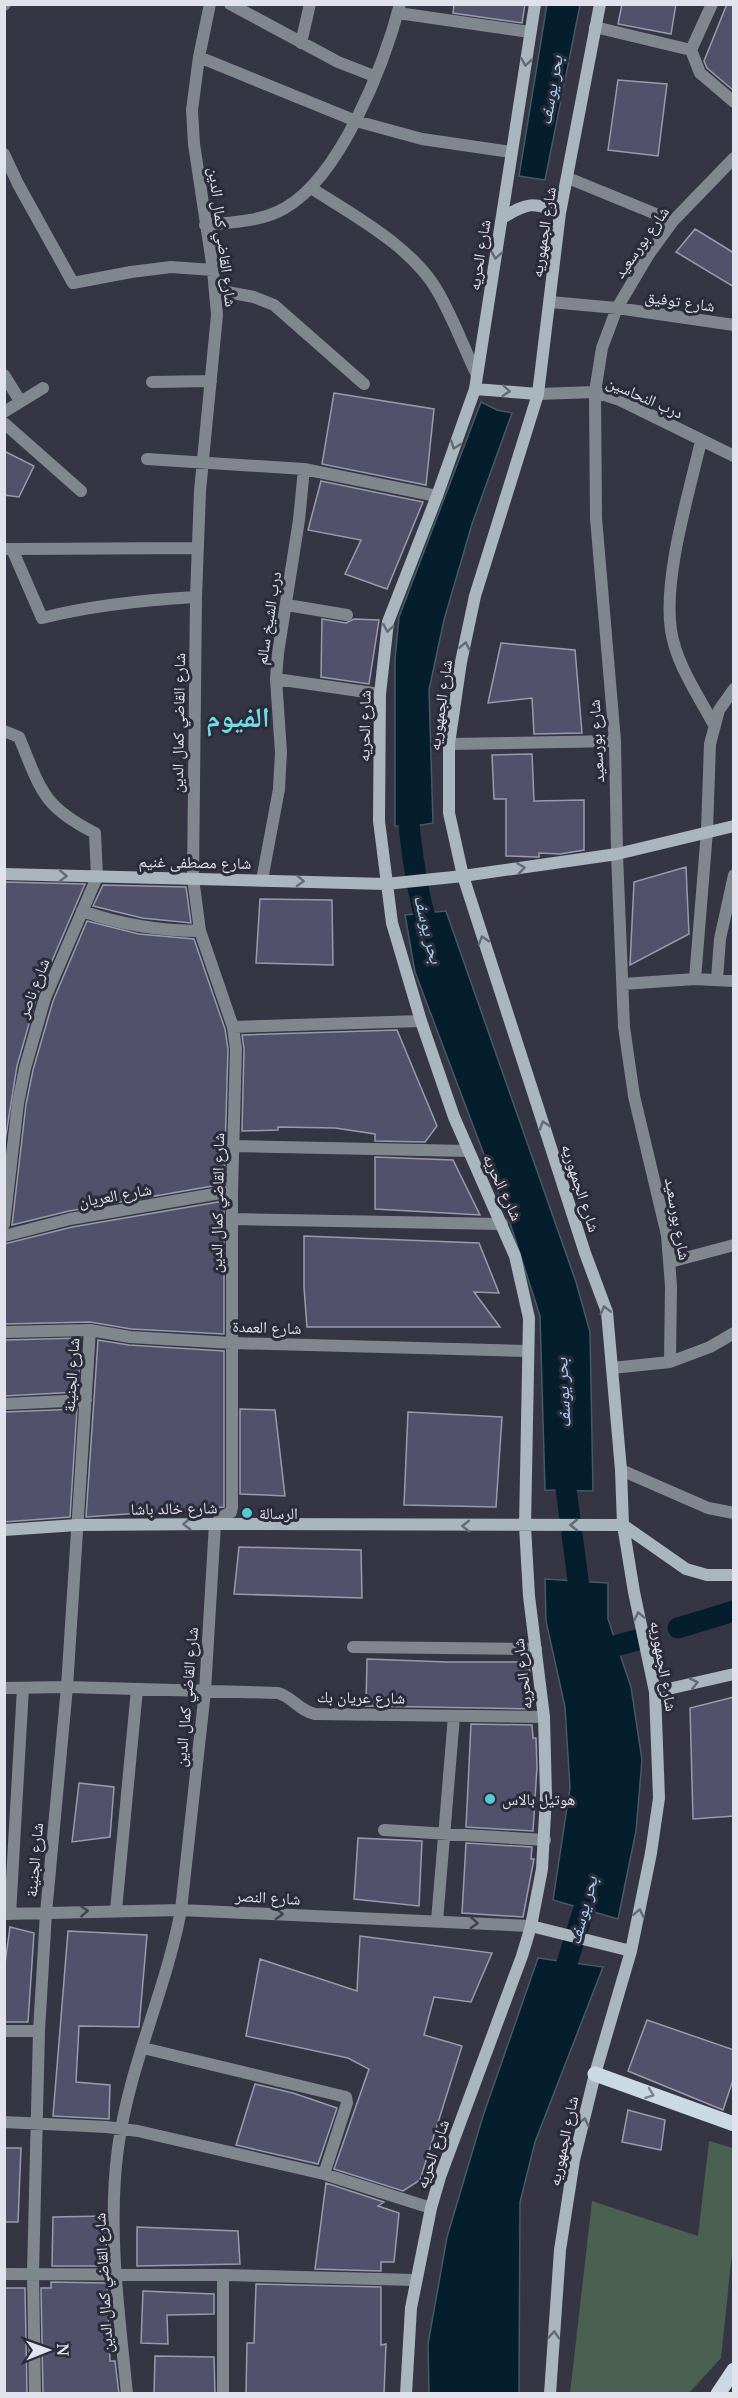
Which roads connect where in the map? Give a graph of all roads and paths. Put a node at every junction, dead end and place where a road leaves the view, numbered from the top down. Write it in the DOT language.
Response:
graph roads {
  1 [pos="210,4"];
  2 [pos="230,4"];
  3 [pos="310,4"];
  4 [pos="535,4"];
  5 [pos="600,4"];
  6 [pos="712,4"];
  7 [pos="399,9"];
  8 [pos="595,27"];
  9 [pos="530,32"];
  10 [pos="301,43"];
  11 [pos="691,50"];
  12 [pos="199,57"];
  13 [pos="374,76"];
  14 [pos="734,102"];
  15 [pos="356,121"];
  16 [pos="511,152"];
  17 [pos="4,154"];
  18 [pos="734,158"];
  19 [pos="568,178"];
  20 [pos="311,188"];
  21 [pos="560,213"];
  22 [pos="502,218"];
  23 [pos="673,221"];
  24 [pos="205,225"];
  25 [pos="213,270"];
  26 [pos="216,290"];
  27 [pos="550,302"];
  28 [pos="616,308"];
  29 [pos="734,325"];
  30 [pos="4,375"];
  31 [pos="477,375"];
  32 [pos="211,381"];
  33 [pos="152,382"];
  34 [pos="364,384"];
  35 [pos="43,388"];
  36 [pos="475,389"];
  37 [pos="595,392"];
  38 [pos="538,394"];
  39 [pos="20,401"];
  40 [pos="4,412"];
  41 [pos="4,423"];
  42 [pos="700,441"];
  43 [pos="734,456"];
  44 [pos="147,459"];
  45 [pos="201,462"];
  46 [pos="304,469"];
  47 [pos="81,491"];
  48 [pos="436,496"];
  49 [pos="198,548"];
  50 [pos="8,549"];
  51 [pos="196,597"];
  52 [pos="287,605"];
  53 [pos="347,615"];
  54 [pos="276,679"];
  55 [pos="734,689"];
  56 [pos="380,694"];
  57 [pos="714,725"];
  58 [pos="4,731"];
  59 [pos="615,741"];
  60 [pos="449,744"];
  61 [pos="734,826"];
  62 [pos="707,831"];
  63 [pos="617,854"];
  64 [pos="4,874"];
  65 [pos="734,875"];
  66 [pos="464,876"];
  67 [pos="96,877"];
  68 [pos="193,879"];
  69 [pos="262,880"];
  70 [pos="386,884"];
  71 [pos="82,911"];
  72 [pos="200,931"];
  73 [pos="695,979"];
  74 [pos="717,979"];
  75 [pos="734,981"];
  76 [pos="623,984"];
  77 [pos="421,1021"];
  78 [pos="233,1027"];
  79 [pos="233,1146"];
  80 [pos="468,1151"];
  81 [pos="231,1191"];
  82 [pos="6,1197"];
  83 [pos="232,1219"];
  84 [pos="4,1224"];
  85 [pos="502,1224"];
  86 [pos="4,1236"];
  87 [pos="734,1245"];
  88 [pos="670,1263"];
  89 [pos="90,1330"];
  90 [pos="4,1332"];
  91 [pos="734,1333"];
  92 [pos="232,1343"];
  93 [pos="528,1351"];
  94 [pos="670,1362"];
  95 [pos="612,1368"];
  96 [pos="86,1400"];
  97 [pos="4,1404"];
  98 [pos="621,1470"];
  99 [pos="734,1513"];
  100 [pos="215,1524"];
  101 [pos="623,1525"];
  102 [pos="77,1526"];
  103 [pos="525,1526"];
  104 [pos="4,1530"];
  105 [pos="734,1575"];
  106 [pos="353,1647"];
  107 [pos="536,1649"];
  108 [pos="734,1674"];
  109 [pos="4,1688"];
  110 [pos="23,1688"];
  111 [pos="67,1688"];
  112 [pos="137,1689"];
  113 [pos="205,1691"];
  114 [pos="655,1692"];
  115 [pos="454,1716"];
  116 [pos="544,1717"];
  117 [pos="384,1830"];
  118 [pos="444,1833"];
  119 [pos="545,1840"];
  120 [pos="116,1910"];
  121 [pos="181,1910"];
  122 [pos="46,1913"];
  123 [pos="7,1914"];
  124 [pos="436,1921"];
  125 [pos="531,1926"];
  126 [pos="631,1951"];
  127 [pos="4,2031"];
  128 [pos="39,2031"];
  129 [pos="142,2048"];
  130 [pos="595,2074"];
  131 [pos="4,2122"];
  132 [pos="37,2124"];
  133 [pos="734,2124"];
  134 [pos="122,2128"];
  135 [pos="324,2174"];
  136 [pos="431,2208"];
  137 [pos="4,2274"];
  138 [pos="33,2274"];
  139 [pos="116,2275"];
  140 [pos="223,2275"];
  141 [pos="415,2280"];
  142 [pos="734,2370"];
  143 [pos="406,2392"];
  144 [pos="35,2394"];
  145 [pos="127,2394"];
  146 [pos="223,2394"];
  147 [pos="548,2394"];
  148 [pos="718,2394"];
  1 -- 12 [label="street, شارع القاضي كمال الدين"];
  2 -- 10 [label="street"];
  3 -- 10 [label="street"];
  4 -- 9 [label="street, شارع الحريه"];
  5 -- 8 [label="street, شارع الجمهوريه"];
  6 -- 11 [label="street"];
  7 -- 9 [label="street"];
  7 -- 13 [label="street"];
  8 -- 11 [label="street"];
  8 -- 19 [label="street, شارع الجمهوريه"];
  9 -- 16 [label="street, شارع الحريه, one-way"];
  10 -- 13 [label="street"];
  11 -- 14 [label="street"];
  12 -- 15 [label="street"];
  12 -- 24 [label="street, شارع القاضي كمال الدين"];
  13 -- 15 [label="street"];
  15 -- 16 [label="street"];
  15 -- 20 [label="street"];
  16 -- 22 [label="street, شارع الحريه"];
  17 -- 25 [label="street"];
  18 -- 23 [label="street, شارع بورسعيد"];
  19 -- 21 [label="street, شارع الجمهوريه"];
  19 -- 23 [label="street"];
  20 -- 24 [label="street"];
  20 -- 31 [label="street"];
  21 -- 22 [label="street"];
  21 -- 27 [label="street, شارع الجمهوريه"];
  22 -- 31 [label="street, شارع الحريه, one-way"];
  23 -- 28 [label="street, شارع بورسعيد"];
  24 -- 25 [label="street, شارع القاضي كمال الدين"];
  25 -- 26 [label="street, شارع القاضي كمال الدين"];
  26 -- 32 [label="street, شارع القاضي كمال الدين"];
  26 -- 34 [label="street"];
  27 -- 28 [label="street, شارع توفيق"];
  27 -- 38 [label="street, شارع الجمهوريه"];
  28 -- 29 [label="street, شارع توفيق"];
  28 -- 37 [label="street, شارع بورسعيد"];
  30 -- 39 [label="street"];
  31 -- 36 [label="street, شارع الحريه"];
  32 -- 33 [label="street"];
  32 -- 45 [label="street, شارع القاضي كمال الدين"];
  35 -- 39 [label="street"];
  36 -- 38 [label="street, one-way"];
  36 -- 48 [label="street, شارع الحريه, one-way"];
  37 -- 38 [label="street, درب النحاسين"];
  37 -- 42 [label="street, درب النحاسين"];
  37 -- 59 [label="street, شارع بورسعيد"];
  60 -- 38 [label="street, شارع الجمهوريه, one-way"];
  39 -- 40 [label="street"];
  41 -- 47 [label="street"];
  42 -- 43 [label="street, درب النحاسين"];
  42 -- 57 [label="street"];
  44 -- 45 [label="street"];
  45 -- 46 [label="street"];
  45 -- 49 [label="street, شارع القاضي كمال الدين"];
  46 -- 48 [label="street"];
  46 -- 52 [label="street, درب الشيخ سالم"];
  48 -- 56 [label="street, شارع الحريه, one-way"];
  49 -- 50 [label="street"];
  49 -- 51 [label="street, شارع القاضي كمال الدين"];
  50 -- 51 [label="street"];
  51 -- 68 [label="street, شارع القاضي كمال الدين"];
  52 -- 53 [label="street"];
  52 -- 54 [label="street, درب الشيخ سالم"];
  54 -- 56 [label="street"];
  54 -- 69 [label="street, درب الشيخ سالم"];
  55 -- 57 [label="street"];
  56 -- 70 [label="street, شارع الحريه"];
  57 -- 62 [label="street"];
  58 -- 67 [label="street"];
  59 -- 60 [label="street"];
  59 -- 63 [label="street, شارع بورسعيد"];
  60 -- 66 [label="street, شارع الجمهوريه"];
  61 -- 62 [label="street"];
  62 -- 63 [label="street"];
  62 -- 73 [label="street"];
  66 -- 63 [label="street, one-way"];
  63 -- 76 [label="street, شارع بورسعيد"];
  64 -- 67 [label="street, شارع مصطفى غنيم, one-way"];
  65 -- 74 [label="street"];
  66 -- 70 [label="street, شارع مصطفى غنيم"];
  95 -- 66 [label="street, شارع الجمهوريه, one-way"];
  67 -- 68 [label="street, شارع مصطفى غنيم"];
  67 -- 71 [label="street, شارع ناصر"];
  68 -- 69 [label="street, شارع مصطفى غنيم"];
  68 -- 72 [label="street, شارع القاضي كمال الدين"];
  69 -- 70 [label="street, شارع مصطفى غنيم, one-way"];
  70 -- 77 [label="street, شارع الحريه"];
  71 -- 72 [label="street"];
  71 -- 82 [label="street, شارع ناصر"];
  72 -- 78 [label="street, شارع القاضي كمال الدين"];
  73 -- 74 [label="street"];
  73 -- 76 [label="street"];
  74 -- 75 [label="street"];
  76 -- 88 [label="street, شارع بورسعيد"];
  77 -- 78 [label="street"];
  77 -- 80 [label="street, شارع الحريه"];
  78 -- 79 [label="street, شارع القاضي كمال الدين"];
  79 -- 80 [label="street"];
  79 -- 81 [label="street, شارع القاضي كمال الدين"];
  80 -- 85 [label="street, شارع الحريه"];
  81 -- 83 [label="street, شارع القاضي كمال الدين"];
  81 -- 86 [label="street, شارع العريان"];
  82 -- 84 [label="street, شارع ناصر"];
  83 -- 85 [label="street"];
  83 -- 92 [label="street, شارع القاضي كمال الدين"];
  85 -- 93 [label="street, شارع الحريه"];
  87 -- 88 [label="street"];
  88 -- 94 [label="street, شارع بورسعيد"];
  89 -- 90 [label="street, شارع العمدة"];
  89 -- 92 [label="street, شارع العمدة"];
  89 -- 96 [label="street, شارع الجنينة"];
  91 -- 94 [label="street"];
  92 -- 93 [label="street, شارع العمدة"];
  92 -- 100 [label="street, شارع القاضي كمال الدين"];
  93 -- 103 [label="street, شارع الحريه"];
  94 -- 95 [label="street"];
  95 -- 98 [label="street, شارع الجمهوريه"];
  96 -- 97 [label="street"];
  96 -- 102 [label="street, شارع الجنينة"];
  98 -- 99 [label="street"];
  98 -- 101 [label="street, شارع الجمهوريه"];
  100 -- 102 [label="street, شارع خالد باشا, one-way"];
  103 -- 100 [label="street, شارع خالد باشا, one-way"];
  100 -- 113 [label="street, شارع القاضي كمال الدين"];
  101 -- 103 [label="street, شارع خالد باشا, one-way"];
  101 -- 105 [label="street"];
  114 -- 101 [label="street, شارع الجمهوريه, one-way"];
  102 -- 104 [label="street, شارع خالد باشا"];
  102 -- 111 [label="street, شارع الجنينة"];
  103 -- 107 [label="street, شارع الحريه"];
  106 -- 107 [label="street"];
  107 -- 116 [label="street, شارع الحريه"];
  114 -- 108 [label="street, one-way"];
  109 -- 110 [label="street, شارع عريان بك"];
  110 -- 111 [label="street, شارع عريان بك"];
  110 -- 123 [label="street"];
  111 -- 112 [label="street, شارع عريان بك"];
  111 -- 122 [label="street, شارع الجنينة"];
  112 -- 113 [label="street, شارع عريان بك"];
  112 -- 120 [label="street"];
  113 -- 115 [label="street, شارع عريان بك"];
  113 -- 121 [label="street, شارع القاضي كمال الدين"];
  126 -- 114 [label="street, شارع الجمهوريه, one-way"];
  115 -- 116 [label="street, شارع عريان بك"];
  115 -- 118 [label="street"];
  116 -- 119 [label="street, شارع الحريه"];
  117 -- 118 [label="street"];
  118 -- 119 [label="street"];
  118 -- 124 [label="street"];
  119 -- 125 [label="street, شارع الحريه"];
  120 -- 121 [label="street, شارع النصر"];
  122 -- 120 [label="street, شارع النصر, one-way"];
  121 -- 124 [label="street, شارع النصر, one-way"];
  121 -- 129 [label="street, شارع القاضي كمال الدين"];
  122 -- 123 [label="street, شارع النصر"];
  122 -- 128 [label="street, شارع الجنينة"];
  124 -- 125 [label="street, شارع النصر, one-way"];
  125 -- 126 [label="street"];
  125 -- 136 [label="street, شارع الحريه"];
  126 -- 130 [label="street, شارع الجمهوريه"];
  127 -- 128 [label="street"];
  128 -- 132 [label="street, شارع الجنينة"];
  129 -- 134 [label="street, شارع القاضي كمال الدين"];
  129 -- 135 [label="street"];
  130 -- 133 [label="main road, one-way"];
  147 -- 130 [label="street, شارع الجمهوريه, one-way"];
  131 -- 132 [label="street"];
  132 -- 134 [label="street"];
  132 -- 138 [label="street, شارع الجنينة"];
  134 -- 135 [label="street"];
  134 -- 139 [label="street, شارع القاضي كمال الدين"];
  135 -- 136 [label="street"];
  136 -- 141 [label="street, شارع الحريه"];
  137 -- 138 [label="street"];
  138 -- 139 [label="street"];
  138 -- 144 [label="street, شارع الجنينة"];
  139 -- 140 [label="street"];
  139 -- 145 [label="street, شارع القاضي كمال الدين"];
  140 -- 141 [label="street"];
  140 -- 146 [label="street"];
  141 -- 143 [label="street, شارع الحريه"];
  142 -- 148 [label="main road"];
}
